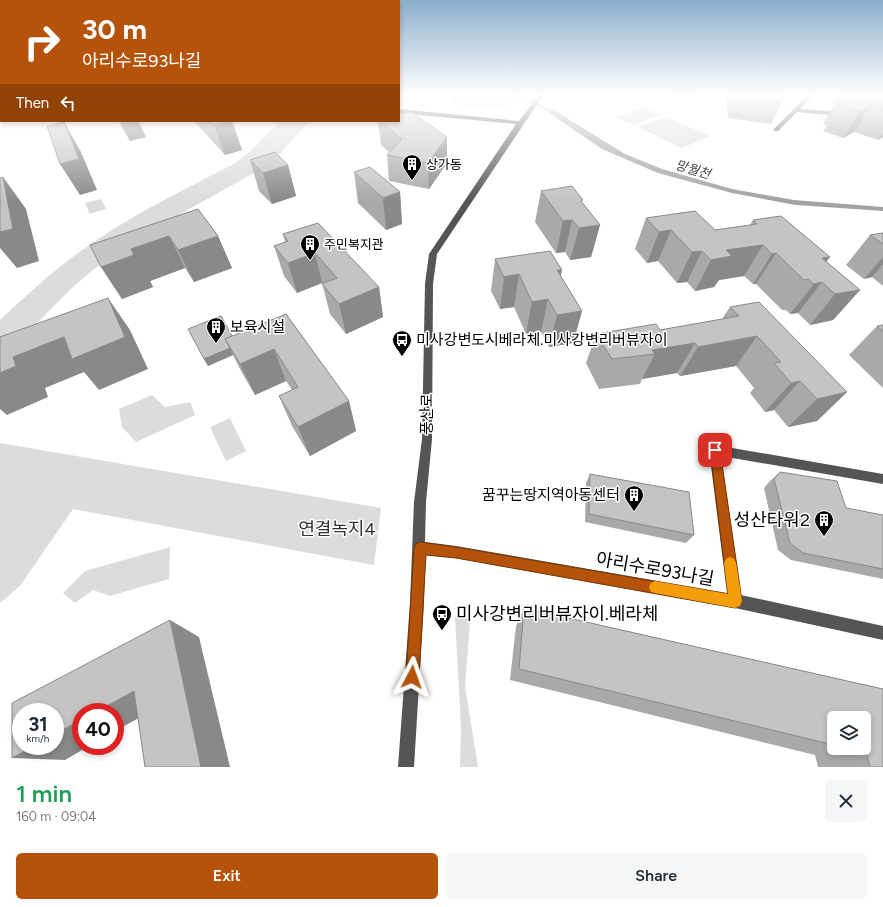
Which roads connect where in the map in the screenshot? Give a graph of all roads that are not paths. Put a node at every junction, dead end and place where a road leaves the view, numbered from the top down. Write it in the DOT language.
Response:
graph roads {
  1 [pos="516,130"];
  2 [pos="883,479"];
  3 [pos="420,548"];
  4 [pos="735,601"];
  5 [pos="883,633"];
  6 [pos="406,767"];
  1 -- 3 [label="street, 풍산로"];
  2 -- 4 [label="street"];
  3 -- 4 [label="street, 아리수로93나길"];
  3 -- 6 [label="street, 풍산로"];
  4 -- 5 [label="street, 아리수로93나길"];
}
